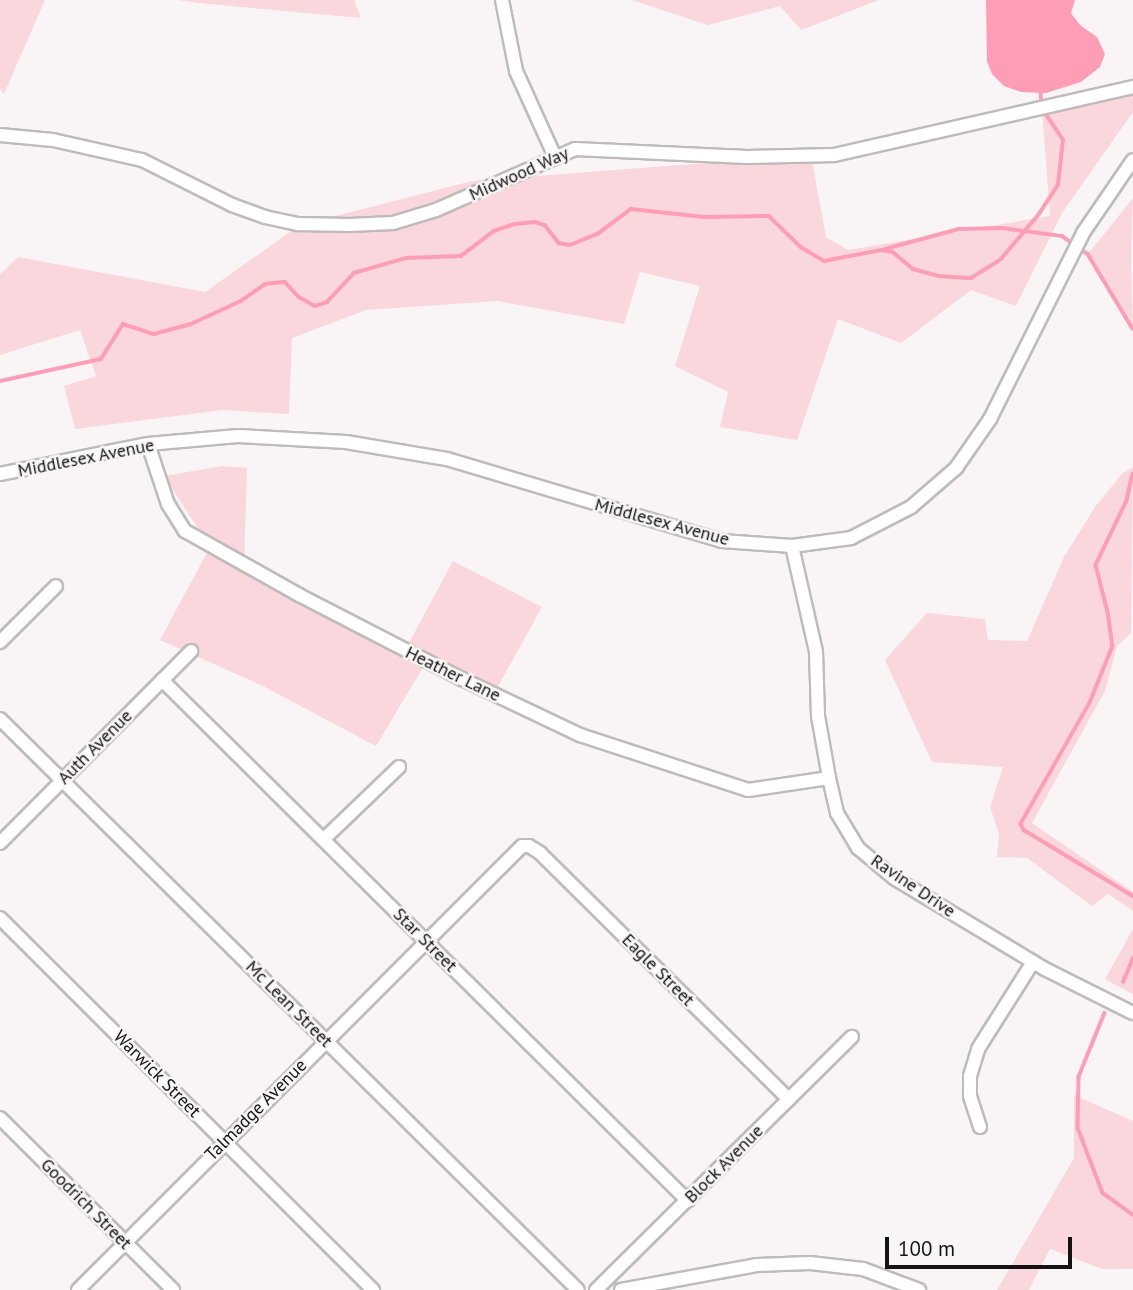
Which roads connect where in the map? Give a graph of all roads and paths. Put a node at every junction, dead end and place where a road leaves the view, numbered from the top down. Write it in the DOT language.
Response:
graph roads {
  1 [pos="502,0"];
  2 [pos="1133,87"];
  3 [pos="0,135"];
  4 [pos="555,157"];
  5 [pos="1133,160"];
  6 [pos="148,444"];
  7 [pos="0,474"];
  8 [pos="792,546"];
  9 [pos="56,586"];
  10 [pos="0,642"];
  11 [pos="191,651"];
  12 [pos="162,680"];
  13 [pos="0,719"];
  14 [pos="399,767"];
  15 [pos="829,778"];
  16 [pos="62,780"];
  17 [pos="324,839"];
  18 [pos="0,843"];
  19 [pos="525,845"];
  20 [pos="0,918"];
  21 [pos="425,940"];
  22 [pos="1033,962"];
  23 [pos="1133,1013"];
  24 [pos="852,1037"];
  25 [pos="325,1040"];
  26 [pos="789,1099"];
  27 [pos="0,1118"];
  28 [pos="980,1127"];
  29 [pos="225,1141"];
  30 [pos="688,1201"];
  31 [pos="125,1243"];
  32 [pos="78,1290"];
  33 [pos="173,1290"];
  34 [pos="373,1290"];
  35 [pos="578,1290"];
  36 [pos="596,1290"];
  37 [pos="621,1290"];
  38 [pos="919,1290"];
  1 -- 4 [label="street"];
  2 -- 4 [label="street, Midwood Way"];
  3 -- 4 [label="street, Midwood Way"];
  5 -- 8 [label="street, Middlesex Avenue"];
  6 -- 7 [label="street, Middlesex Avenue"];
  6 -- 8 [label="street, Middlesex Avenue"];
  6 -- 15 [label="street, Heather Lane"];
  8 -- 15 [label="street, Ravine Drive"];
  9 -- 10 [label="street"];
  11 -- 12 [label="street, Auth Avenue"];
  12 -- 16 [label="street, Auth Avenue"];
  12 -- 17 [label="street, Star Street"];
  13 -- 16 [label="street, Mc Lean Street"];
  14 -- 17 [label="street"];
  15 -- 22 [label="street, Ravine Drive"];
  16 -- 18 [label="street, Auth Avenue"];
  16 -- 25 [label="street, Mc Lean Street"];
  17 -- 21 [label="street, Star Street"];
  19 -- 21 [label="street, Talmadge Avenue"];
  19 -- 26 [label="street, Eagle Street"];
  20 -- 29 [label="street, Warwick Street"];
  21 -- 25 [label="street, Talmadge Avenue"];
  21 -- 30 [label="street, Star Street"];
  22 -- 23 [label="street, Ravine Drive"];
  22 -- 28 [label="street"];
  24 -- 26 [label="street, Block Avenue"];
  25 -- 29 [label="street, Talmadge Avenue"];
  25 -- 35 [label="street, Mc Lean Street"];
  26 -- 30 [label="street, Block Avenue"];
  27 -- 31 [label="street, Goodrich Street"];
  29 -- 31 [label="street, Talmadge Avenue"];
  29 -- 34 [label="street, Warwick Street"];
  30 -- 36 [label="street, Block Avenue"];
  31 -- 32 [label="street, Talmadge Avenue"];
  31 -- 33 [label="street, Goodrich Street"];
  37 -- 38 [label="street"];
}
